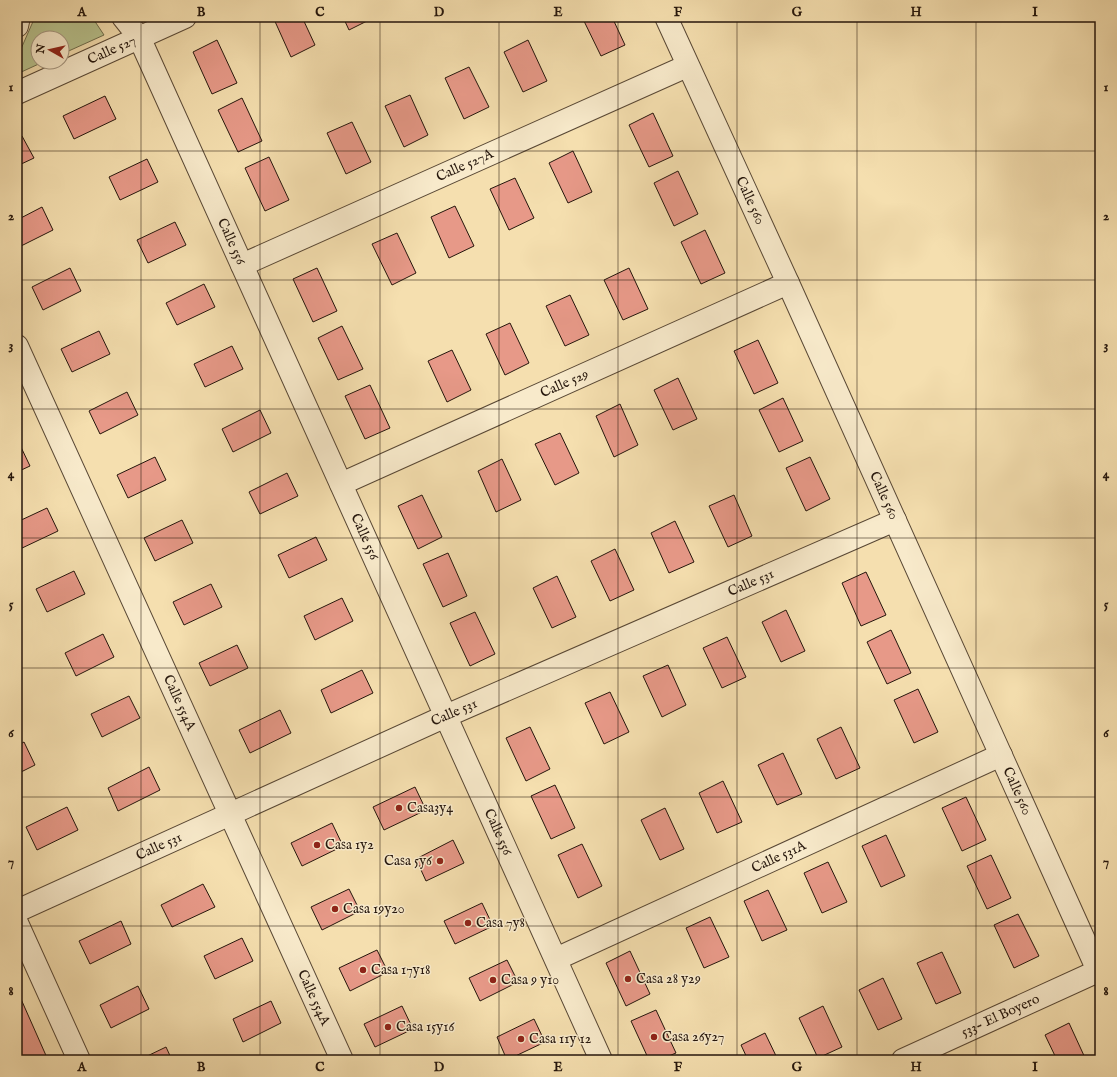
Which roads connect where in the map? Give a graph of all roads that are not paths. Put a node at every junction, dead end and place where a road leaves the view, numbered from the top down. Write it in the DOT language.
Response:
graph roads {
  1 [pos="20,17"];
  2 [pos="123,17"];
  3 [pos="185,17"];
  4 [pos="666,17"];
  5 [pos="17,26"];
  6 [pos="139,37"];
  7 [pos="687,66"];
  8 [pos="17,92"];
  9 [pos="242,265"];
  10 [pos="788,283"];
  11 [pos="17,346"];
  12 [pos="341,484"];
  13 [pos="894,520"];
  14 [pos="446,716"];
  15 [pos="1001,755"];
  16 [pos="230,814"];
  17 [pos="17,911"];
  18 [pos="17,923"];
  19 [pos="556,959"];
  20 [pos="1099,973"];
  21 [pos="79,1060"];
  22 [pos="342,1060"];
  23 [pos="601,1060"];
  24 [pos="903,1060"];
  1 -- 5 [label="street"];
  2 -- 6 [label="street, Calle 556"];
  3 -- 6 [label="street, Calle 527"];
  4 -- 7 [label="street, Calle 560"];
  6 -- 8 [label="street, Calle 527"];
  6 -- 9 [label="street, Calle 556"];
  7 -- 9 [label="street, Calle 527A"];
  7 -- 10 [label="street, Calle 560"];
  9 -- 12 [label="street, Calle 556"];
  10 -- 12 [label="street, Calle 529"];
  10 -- 13 [label="street, Calle 560"];
  11 -- 16 [label="street, Calle 554A"];
  12 -- 14 [label="street, Calle 556"];
  13 -- 14 [label="street, Calle 531"];
  13 -- 15 [label="street, Calle 560"];
  14 -- 16 [label="street, Calle 531"];
  14 -- 19 [label="street, Calle 556"];
  15 -- 19 [label="street, Calle 531A"];
  15 -- 20 [label="street, Calle 560"];
  16 -- 17 [label="street, Calle 531"];
  16 -- 22 [label="street, Calle 554A"];
  18 -- 21 [label="street"];
  19 -- 23 [label="street, Calle 556"];
  20 -- 24 [label="street, 533- El Boyero"];
}
